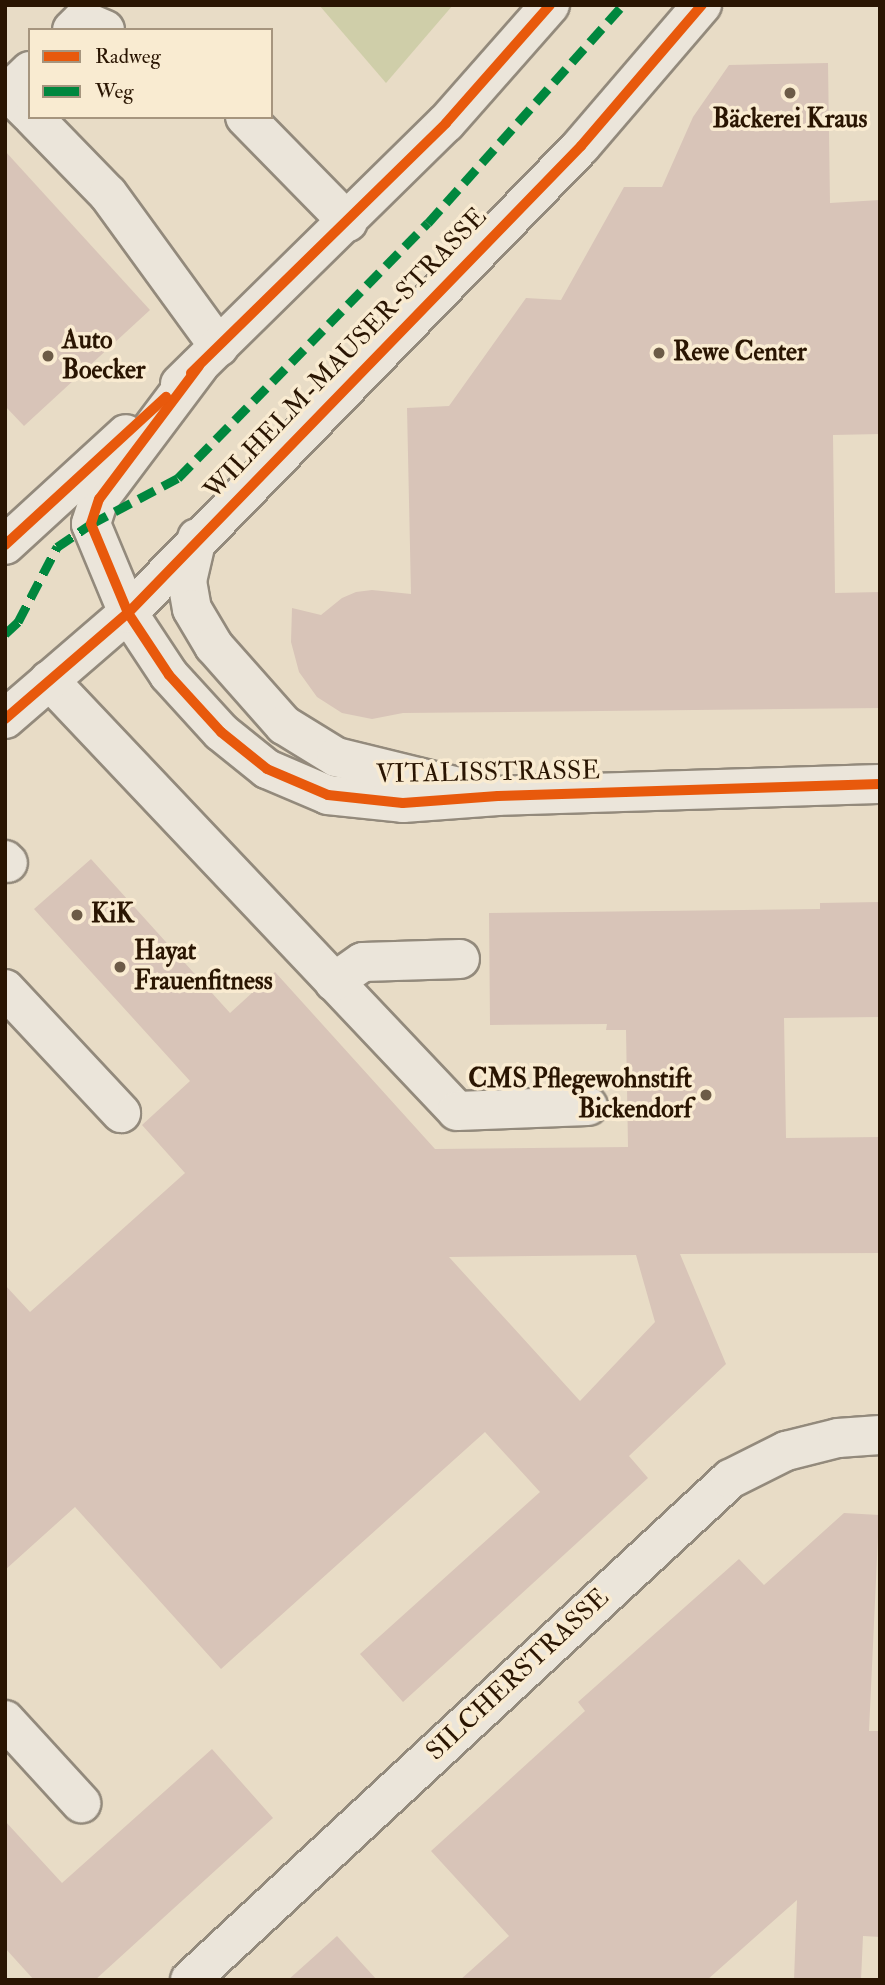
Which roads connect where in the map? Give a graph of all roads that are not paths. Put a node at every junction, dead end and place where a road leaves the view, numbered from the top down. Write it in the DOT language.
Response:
graph roads {
  1 [pos="550,5"];
  2 [pos="702,5"];
  3 [pos="74,28"];
  4 [pos="100,28"];
  5 [pos="28,73"];
  6 [pos="28,113"];
  7 [pos="34,119"];
  8 [pos="247,119"];
  9 [pos="348,222"];
  10 [pos="209,357"];
  11 [pos="197,538"];
  12 [pos="5,545"];
  13 [pos="128,612"];
  14 [pos="49,680"];
  15 [pos="5,719"];
  16 [pos="880,784"];
  17 [pos="498,796"];
  18 [pos="460,959"];
  19 [pos="334,982"];
  20 [pos="5,989"];
  21 [pos="588,1106"];
  22 [pos="121,1113"];
  23 [pos="880,1435"];
  24 [pos="5,1720"];
  25 [pos="81,1803"];
  26 [pos="190,1980"];
  1 -- 9 [label="street"];
  2 -- 11 [label="street, WILHELM-MAUSER-STRASSE"];
  3 -- 4 [label="street"];
  5 -- 6 [label="street"];
  7 -- 10 [label="street"];
  8 -- 9 [label="street"];
  9 -- 10 [label="street"];
  10 -- 12 [label="street"];
  10 -- 13 [label="street, VITALISSTRASSE"];
  11 -- 13 [label="street, WILHELM-MAUSER-STRASSE"];
  11 -- 17 [label="street, VITALISSTRASSE"];
  13 -- 14 [label="street, WILHELM-MAUSER-STRASSE"];
  13 -- 17 [label="street, VITALISSTRASSE"];
  14 -- 15 [label="street, WILHELM-MAUSER-STRASSE"];
  14 -- 19 [label="street"];
  16 -- 17 [label="street, VITALISSTRASSE"];
  18 -- 19 [label="street"];
  19 -- 21 [label="street"];
  20 -- 22 [label="street"];
  23 -- 26 [label="street, SILCHERSTRASSE"];
  24 -- 25 [label="street"];
}
